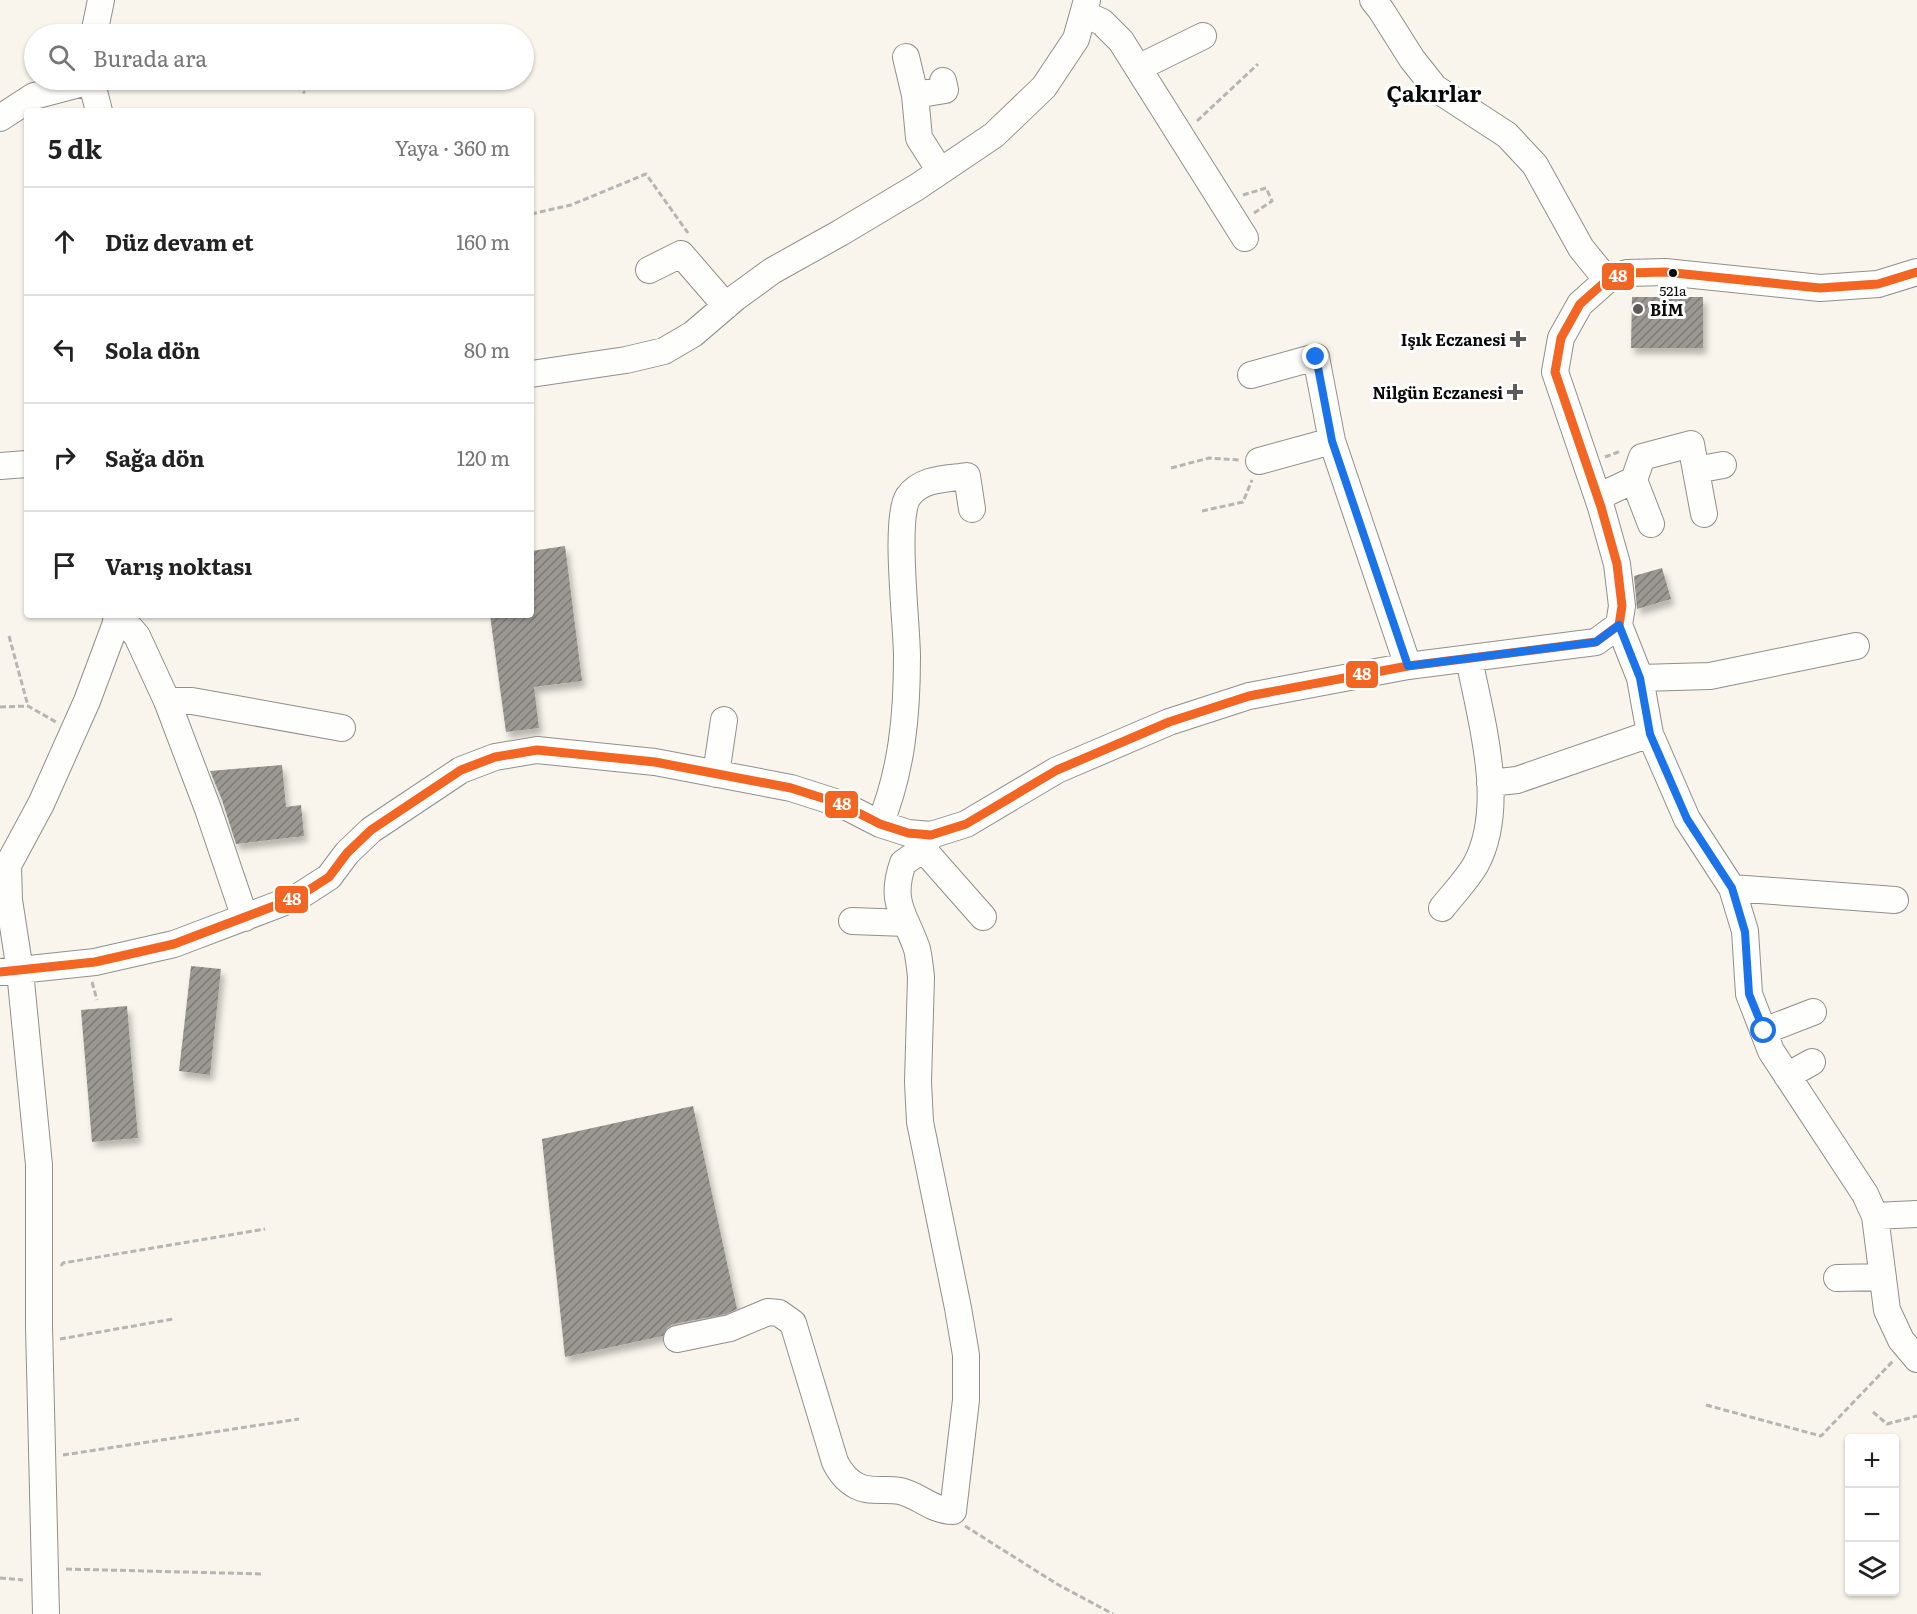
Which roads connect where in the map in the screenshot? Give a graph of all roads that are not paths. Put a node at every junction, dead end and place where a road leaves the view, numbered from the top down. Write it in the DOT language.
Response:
graph roads {
  1 [pos="101,0"];
  2 [pos="1373,0"];
  3 [pos="1086,7"];
  4 [pos="96,24"];
  5 [pos="1203,36"];
  6 [pos="906,57"];
  7 [pos="1138,68"];
  8 [pos="944,81"];
  9 [pos="55,90"];
  10 [pos="94,90"];
  11 [pos="915,95"];
  12 [pos="98,108"];
  13 [pos="0,118"];
  14 [pos="940,171"];
  15 [pos="1241,232"];
  16 [pos="649,270"];
  17 [pos="1917,272"];
  18 [pos="1607,280"];
  19 [pos="726,306"];
  20 [pos="534,374"];
  21 [pos="1251,375"];
  22 [pos="1332,441"];
  23 [pos="1259,461"];
  24 [pos="24,464"];
  25 [pos="1723,465"];
  26 [pos="0,466"];
  27 [pos="1696,470"];
  28 [pos="1634,480"];
  29 [pos="1598,497"];
  30 [pos="972,509"];
  31 [pos="1704,514"];
  32 [pos="1651,524"];
  33 [pos="117,618"];
  34 [pos="1619,625"];
  35 [pos="1856,646"];
  36 [pos="1469,659"];
  37 [pos="1408,666"];
  38 [pos="1640,678"];
  39 [pos="167,701"];
  40 [pos="724,720"];
  41 [pos="342,728"];
  42 [pos="1650,734"];
  43 [pos="716,774"];
  44 [pos="1490,783"];
  45 [pos="880,824"];
  46 [pos="927,842"];
  47 [pos="4,873"];
  48 [pos="1732,888"];
  49 [pos="1895,891"];
  50 [pos="1442,908"];
  51 [pos="983,916"];
  52 [pos="245,918"];
  53 [pos="852,921"];
  54 [pos="906,923"];
  55 [pos="10,972"];
  56 [pos="1813,1012"];
  57 [pos="1764,1031"];
  58 [pos="1812,1062"];
  59 [pos="1787,1076"];
  60 [pos="1917,1214"];
  61 [pos="1875,1216"];
  62 [pos="1883,1277"];
  63 [pos="1837,1278"];
  64 [pos="676,1339"];
  65 [pos="1912,1353"];
  66 [pos="46,1614"];
  1 -- 4 [label="street"];
  2 -- 18 [label="street"];
  3 -- 7 [label="street"];
  3 -- 14 [label="street"];
  5 -- 7 [label="street"];
  6 -- 11 [label="street"];
  7 -- 15 [label="street"];
  8 -- 11 [label="street"];
  9 -- 13 [label="street"];
  10 -- 12 [label="street"];
  11 -- 14 [label="street"];
  14 -- 19 [label="street"];
  16 -- 19 [label="street"];
  17 -- 18 [label="street"];
  18 -- 29 [label="street"];
  19 -- 20 [label="street"];
  21 -- 22 [label="street"];
  22 -- 23 [label="street"];
  22 -- 37 [label="street"];
  24 -- 26 [label="street"];
  25 -- 27 [label="street"];
  27 -- 28 [label="street"];
  27 -- 31 [label="street"];
  28 -- 29 [label="street"];
  28 -- 32 [label="street"];
  29 -- 34 [label="street"];
  30 -- 45 [label="street"];
  33 -- 39 [label="street"];
  33 -- 47 [label="street"];
  34 -- 36 [label="street"];
  34 -- 38 [label="street"];
  35 -- 38 [label="street"];
  36 -- 37 [label="street"];
  36 -- 44 [label="street"];
  37 -- 46 [label="street"];
  38 -- 42 [label="street"];
  39 -- 41 [label="street"];
  39 -- 52 [label="street"];
  40 -- 43 [label="street"];
  42 -- 44 [label="street"];
  42 -- 48 [label="street"];
  43 -- 45 [label="street"];
  43 -- 52 [label="street"];
  44 -- 50 [label="street"];
  45 -- 46 [label="street"];
  46 -- 51 [label="street"];
  46 -- 54 [label="street"];
  47 -- 55 [label="street"];
  48 -- 49 [label="street"];
  48 -- 57 [label="street"];
  52 -- 55 [label="street"];
  53 -- 54 [label="street"];
  54 -- 64 [label="street"];
  55 -- 66 [label="street"];
  56 -- 57 [label="street"];
  57 -- 59 [label="street"];
  58 -- 59 [label="street"];
  59 -- 61 [label="street"];
  60 -- 61 [label="street"];
  61 -- 62 [label="street"];
  62 -- 63 [label="street"];
  62 -- 65 [label="street"];
}
